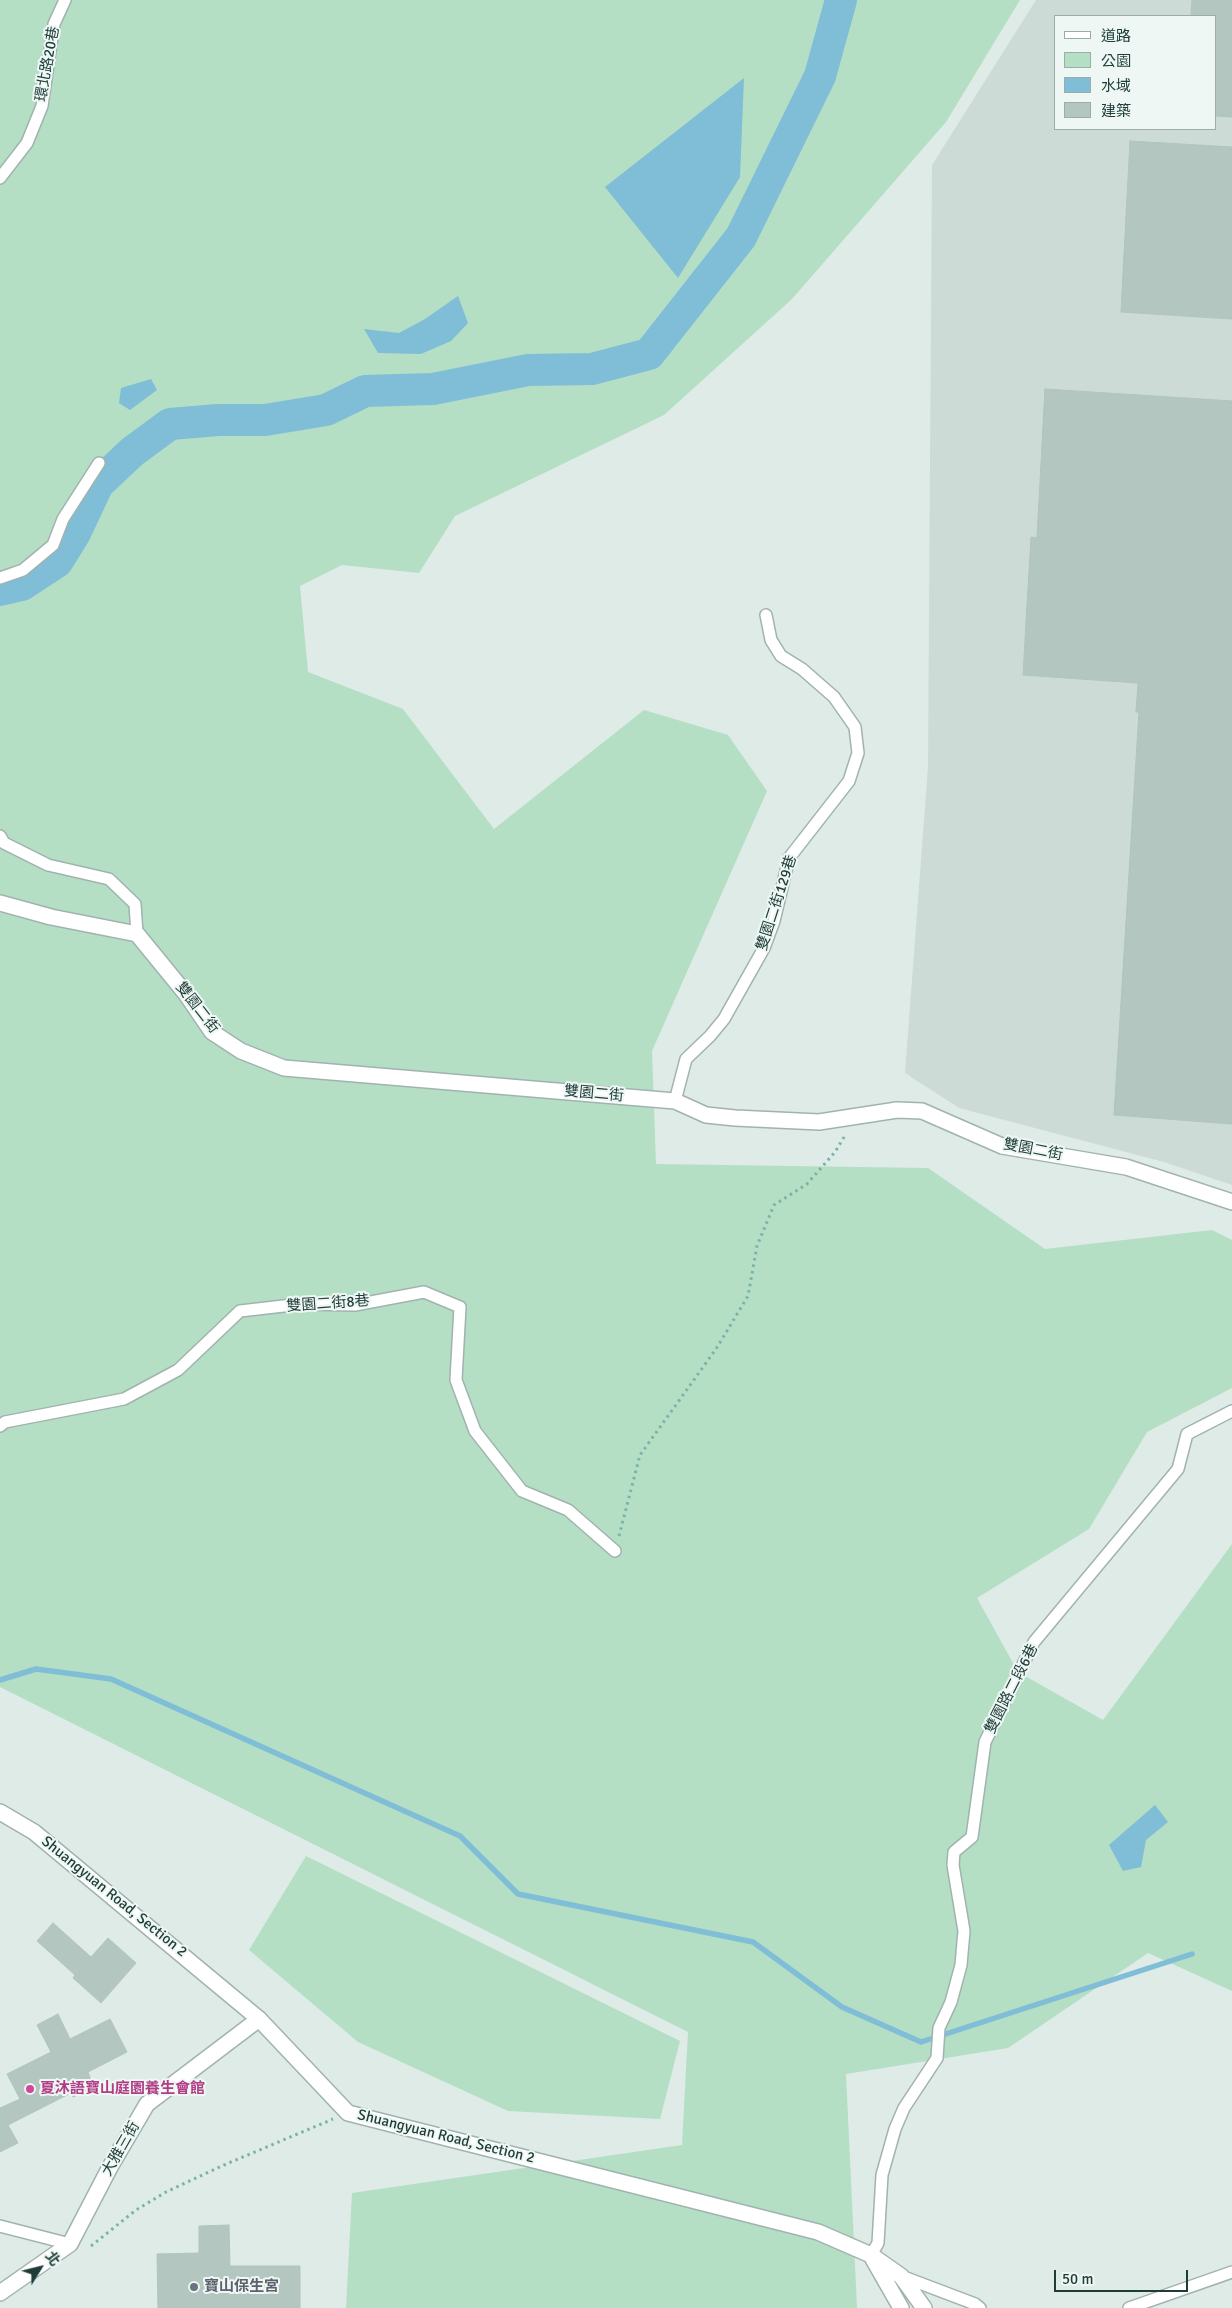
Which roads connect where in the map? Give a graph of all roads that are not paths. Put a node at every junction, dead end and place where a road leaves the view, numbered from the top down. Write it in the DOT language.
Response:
graph roads {
  1 [pos="65,0"];
  2 [pos="0,178"];
  3 [pos="99,463"];
  4 [pos="0,578"];
  5 [pos="766,615"];
  6 [pos="0,836"];
  7 [pos="0,903"];
  8 [pos="136,934"];
  9 [pos="675,1101"];
  10 [pos="1232,1202"];
  11 [pos="1232,1411"];
  12 [pos="0,1426"];
  13 [pos="615,1551"];
  14 [pos="0,1812"];
  15 [pos="259,2019"];
  16 [pos="0,2226"];
  17 [pos="70,2244"];
  18 [pos="871,2256"];
  19 [pos="1232,2272"];
  20 [pos="901,2276"];
  21 [pos="0,2293"];
  22 [pos="900,2308"];
  23 [pos="924,2308"];
  24 [pos="980,2308"];
  25 [pos="1129,2308"];
  1 -- 2 [label="lane, 環北路20巷"];
  3 -- 4 [label="lane"];
  5 -- 9 [label="lane, 雙園二街129巷"];
  6 -- 8 [label="lane"];
  7 -- 8 [label="street"];
  8 -- 9 [label="street, 雙園二街"];
  9 -- 10 [label="street, 雙園二街"];
  11 -- 18 [label="lane, 雙園路二段6巷"];
  12 -- 13 [label="lane, 雙園二街8巷"];
  14 -- 15 [label="street, Shuangyuan Road, Section 2"];
  15 -- 17 [label="street, 大雅三街"];
  15 -- 18 [label="street, Shuangyuan Road, Section 2"];
  16 -- 17 [label="lane"];
  17 -- 21 [label="street, 大雅三街"];
  18 -- 20 [label="street, Shuangyuan Road, Section 2"];
  18 -- 22 [label="street"];
  19 -- 25 [label="lane"];
  20 -- 23 [label="street, Shuangyuan Road, Section 2"];
  20 -- 24 [label="lane"];
}
